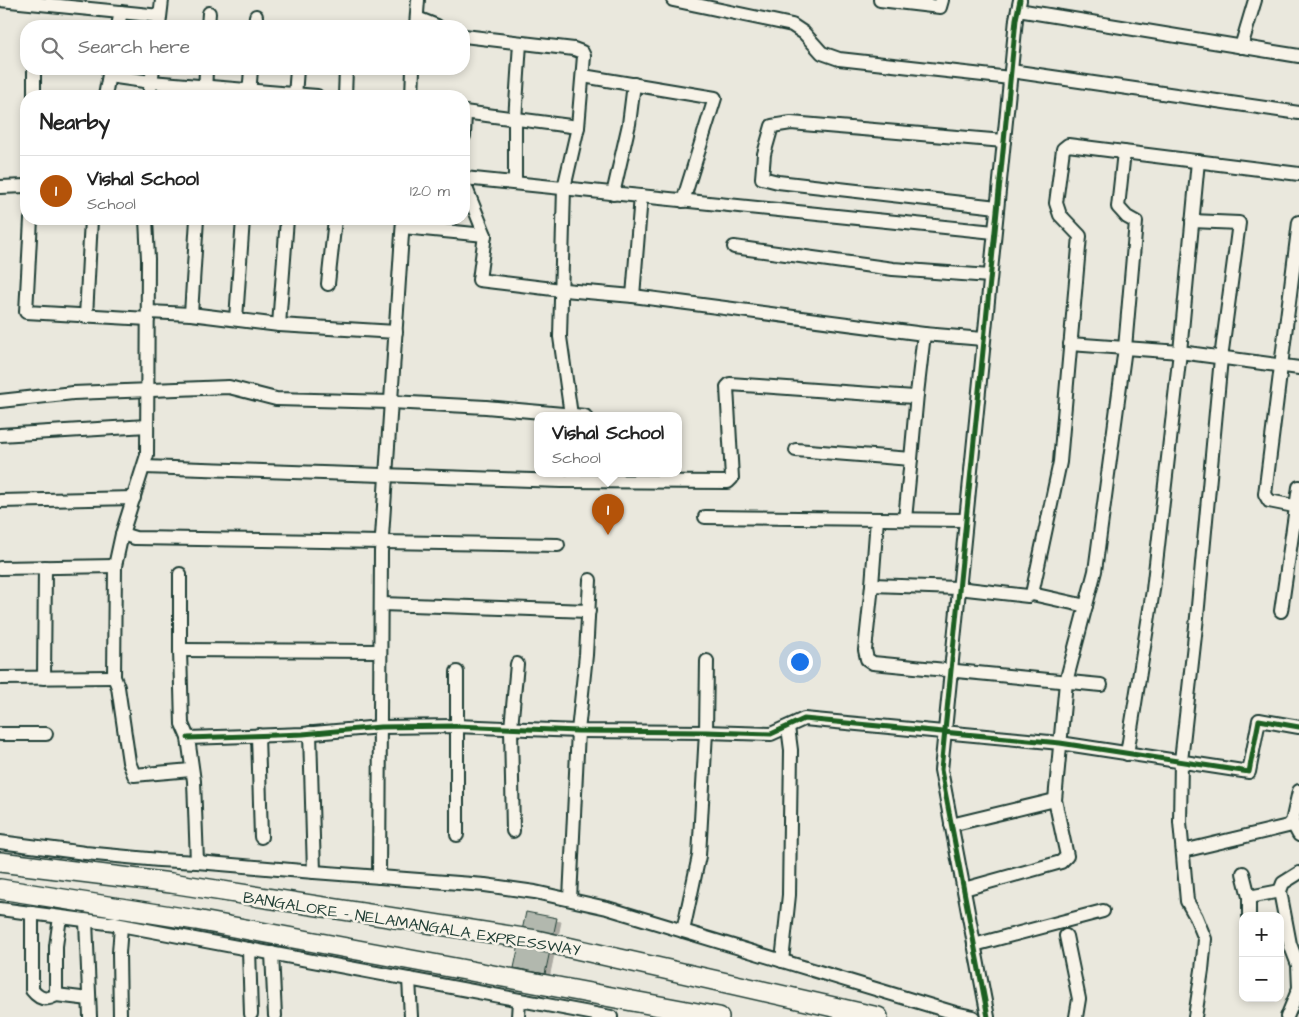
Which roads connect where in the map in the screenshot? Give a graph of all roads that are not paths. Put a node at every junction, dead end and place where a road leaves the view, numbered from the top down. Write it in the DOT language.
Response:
graph roads {
  1 [pos="0,0"];
  2 [pos="162,0"];
  3 [pos="418,0"];
  4 [pos="673,0"];
  5 [pos="880,0"];
  6 [pos="942,0"];
  7 [pos="1255,0"];
  8 [pos="1019,5"];
  9 [pos="121,12"];
  10 [pos="209,13"];
  11 [pos="119,20"];
  12 [pos="155,20"];
  13 [pos="159,20"];
  14 [pos="208,20"];
  15 [pos="416,20"];
  16 [pos="470,37"];
  17 [pos="520,44"];
  18 [pos="1241,47"];
  19 [pos="1299,56"];
  20 [pos="1010,74"];
  21 [pos="34,75"];
  22 [pos="109,75"];
  23 [pos="152,75"];
  24 [pos="206,75"];
  25 [pos="251,75"];
  26 [pos="297,75"];
  27 [pos="346,75"];
  28 [pos="413,75"];
  29 [pos="583,76"];
  30 [pos="634,84"];
  31 [pos="34,90"];
  32 [pos="106,90"];
  33 [pos="150,90"];
  34 [pos="202,90"];
  35 [pos="205,90"];
  36 [pos="250,90"];
  37 [pos="295,90"];
  38 [pos="345,90"];
  39 [pos="412,90"];
  40 [pos="1299,112"];
  41 [pos="470,113"];
  42 [pos="515,120"];
  43 [pos="578,127"];
  44 [pos="1004,141"];
  45 [pos="1124,152"];
  46 [pos="1198,161"];
  47 [pos="1299,174"];
  48 [pos="470,179"];
  49 [pos="515,183"];
  50 [pos="20,186"];
  51 [pos="0,187"];
  52 [pos="564,188"];
  53 [pos="614,194"];
  54 [pos="641,196"];
  55 [pos="470,198"];
  56 [pos="683,201"];
  57 [pos="997,208"];
  58 [pos="1192,221"];
  59 [pos="1299,222"];
  60 [pos="31,225"];
  61 [pos="91,225"];
  62 [pos="146,225"];
  63 [pos="197,225"];
  64 [pos="243,225"];
  65 [pos="287,225"];
  66 [pos="334,225"];
  67 [pos="403,225"];
  68 [pos="417,225"];
  69 [pos="994,232"];
  70 [pos="485,235"];
  71 [pos="734,247"];
  72 [pos="990,276"];
  73 [pos="328,284"];
  74 [pos="561,290"];
  75 [pos="633,296"];
  76 [pos="191,314"];
  77 [pos="148,316"];
  78 [pos="86,317"];
  79 [pos="236,319"];
  80 [pos="279,326"];
  81 [pos="396,332"];
  82 [pos="924,334"];
  83 [pos="983,339"];
  84 [pos="1070,344"];
  85 [pos="1125,348"];
  86 [pos="1180,352"];
  87 [pos="1221,358"];
  88 [pos="1282,366"];
  89 [pos="1299,368"];
  90 [pos="146,390"];
  91 [pos="917,394"];
  92 [pos="0,401"];
  93 [pos="391,402"];
  94 [pos="539,412"];
  95 [pos="571,412"];
  96 [pos="147,426"];
  97 [pos="0,435"];
  98 [pos="796,450"];
  99 [pos="911,459"];
  100 [pos="144,467"];
  101 [pos="386,474"];
  102 [pos="1299,487"];
  103 [pos="134,498"];
  104 [pos="0,501"];
  105 [pos="1298,507"];
  106 [pos="705,517"];
  107 [pos="877,519"];
  108 [pos="905,519"];
  109 [pos="965,520"];
  110 [pos="122,534"];
  111 [pos="381,541"];
  112 [pos="558,545"];
  113 [pos="115,566"];
  114 [pos="45,567"];
  115 [pos="0,568"];
  116 [pos="180,574"];
  117 [pos="590,580"];
  118 [pos="872,585"];
  119 [pos="958,588"];
  120 [pos="1032,594"];
  121 [pos="380,604"];
  122 [pos="1086,606"];
  123 [pos="589,611"];
  124 [pos="1281,611"];
  125 [pos="180,650"];
  126 [pos="380,651"];
  127 [pos="708,661"];
  128 [pos="517,664"];
  129 [pos="950,671"];
  130 [pos="457,672"];
  131 [pos="114,677"];
  132 [pos="0,678"];
  133 [pos="44,678"];
  134 [pos="1066,682"];
  135 [pos="1101,685"];
  136 [pos="456,726"];
  137 [pos="380,727"];
  138 [pos="788,727"];
  139 [pos="1299,727"];
  140 [pos="511,728"];
  141 [pos="578,731"];
  142 [pos="706,732"];
  143 [pos="310,733"];
  144 [pos="944,733"];
  145 [pos="0,734"];
  146 [pos="46,734"];
  147 [pos="258,735"];
  148 [pos="188,738"];
  149 [pos="1060,743"];
  150 [pos="1127,754"];
  151 [pos="1181,761"];
  152 [pos="192,770"];
  153 [pos="1299,791"];
  154 [pos="1055,800"];
  155 [pos="1292,822"];
  156 [pos="951,825"];
  157 [pos="513,831"];
  158 [pos="457,835"];
  159 [pos="1299,836"];
  160 [pos="261,837"];
  161 [pos="0,842"];
  162 [pos="1183,851"];
  163 [pos="0,862"];
  164 [pos="197,862"];
  165 [pos="314,872"];
  166 [pos="1243,873"];
  167 [pos="1299,873"];
  168 [pos="379,877"];
  169 [pos="0,889"];
  170 [pos="964,889"];
  171 [pos="1280,891"];
  172 [pos="1249,897"];
  173 [pos="570,899"];
  174 [pos="0,909"];
  175 [pos="1103,911"];
  176 [pos="1249,912"];
  177 [pos="32,913"];
  178 [pos="60,917"];
  179 [pos="86,920"];
  180 [pos="121,926"];
  181 [pos="683,931"];
  182 [pos="1066,936"];
  183 [pos="1294,944"];
  184 [pos="974,945"];
  185 [pos="249,949"];
  186 [pos="272,953"];
  187 [pos="782,961"];
  188 [pos="410,979"];
  189 [pos="56,995"];
  190 [pos="89,999"];
  191 [pos="519,1000"];
  192 [pos="251,1014"];
  193 [pos="275,1016"];
  194 [pos="90,1017"];
  195 [pos="120,1017"];
  196 [pos="411,1017"];
  197 [pos="518,1017"];
  198 [pos="611,1017"];
  199 [pos="719,1017"];
  200 [pos="878,1017"];
  201 [pos="973,1017"];
  202 [pos="988,1017"];
  203 [pos="1076,1017"];
  204 [pos="1195,1017"];
  205 [pos="1287,1017"];
  1 -- 9 [label="street"];
  2 -- 13 [label="street"];
  3 -- 15 [label="street"];
  4 -- 20 [label="street"];
  5 -- 6 [label="street"];
  7 -- 18 [label="street"];
  8 -- 18 [label="street"];
  8 -- 20 [label="street"];
  9 -- 11 [label="street"];
  9 -- 12 [label="street"];
  10 -- 14 [label="street"];
  16 -- 17 [label="street"];
  17 -- 29 [label="street"];
  17 -- 42 [label="street"];
  18 -- 19 [label="street"];
  20 -- 40 [label="street"];
  20 -- 44 [label="street"];
  21 -- 31 [label="street"];
  22 -- 32 [label="street"];
  23 -- 33 [label="street"];
  23 -- 34 [label="street"];
  24 -- 35 [label="street"];
  25 -- 36 [label="street"];
  26 -- 37 [label="street"];
  27 -- 38 [label="street"];
  28 -- 39 [label="street"];
  29 -- 30 [label="street"];
  29 -- 43 [label="street"];
  30 -- 53 [label="street"];
  30 -- 56 [label="street"];
  41 -- 42 [label="street"];
  42 -- 43 [label="street"];
  42 -- 49 [label="street"];
  43 -- 52 [label="street"];
  44 -- 57 [label="street"];
  44 -- 57 [label="street"];
  45 -- 46 [label="street"];
  45 -- 84 [label="street"];
  45 -- 85 [label="street"];
  46 -- 47 [label="street"];
  46 -- 58 [label="street"];
  48 -- 49 [label="street"];
  49 -- 52 [label="street"];
  50 -- 51 [label="street"];
  52 -- 53 [label="street"];
  52 -- 74 [label="street"];
  53 -- 54 [label="street"];
  54 -- 56 [label="street"];
  54 -- 75 [label="street"];
  55 -- 70 [label="street"];
  56 -- 69 [label="street"];
  57 -- 69 [label="street"];
  58 -- 86 [label="street"];
  58 -- 87 [label="street"];
  59 -- 88 [label="street"];
  60 -- 78 [label="street"];
  61 -- 78 [label="street"];
  62 -- 77 [label="street"];
  63 -- 76 [label="street"];
  64 -- 79 [label="street"];
  65 -- 80 [label="street"];
  66 -- 73 [label="street"];
  67 -- 81 [label="street"];
  68 -- 70 [label="street"];
  69 -- 72 [label="street"];
  70 -- 74 [label="street"];
  71 -- 72 [label="street"];
  72 -- 83 [label="street"];
  74 -- 75 [label="street"];
  74 -- 95 [label="street"];
  75 -- 82 [label="street"];
  76 -- 77 [label="street"];
  76 -- 79 [label="street"];
  77 -- 78 [label="street"];
  77 -- 90 [label="street"];
  79 -- 80 [label="street"];
  80 -- 81 [label="street"];
  81 -- 93 [label="street"];
  82 -- 83 [label="street"];
  82 -- 91 [label="street"];
  83 -- 109 [label="street"];
  84 -- 85 [label="street"];
  84 -- 120 [label="street"];
  85 -- 86 [label="street"];
  85 -- 122 [label="street"];
  86 -- 87 [label="street"];
  86 -- 150 [label="street"];
  87 -- 88 [label="street"];
  87 -- 151 [label="street"];
  88 -- 89 [label="street"];
  88 -- 105 [label="street"];
  90 -- 92 [label="street"];
  90 -- 93 [label="street"];
  90 -- 96 [label="street"];
  91 -- 99 [label="street"];
  91 -- 101 [label="street"];
  93 -- 94 [label="street"];
  93 -- 101 [label="street"];
  96 -- 97 [label="street"];
  96 -- 100 [label="street"];
  98 -- 99 [label="street"];
  99 -- 108 [label="street"];
  100 -- 101 [label="street"];
  100 -- 103 [label="street"];
  101 -- 111 [label="street"];
  102 -- 105 [label="street"];
  103 -- 104 [label="street"];
  103 -- 110 [label="street"];
  105 -- 124 [label="street"];
  106 -- 107 [label="street"];
  107 -- 108 [label="street"];
  107 -- 118 [label="street"];
  108 -- 109 [label="street"];
  109 -- 119 [label="street"];
  110 -- 111 [label="street"];
  110 -- 113 [label="street"];
  111 -- 112 [label="street"];
  111 -- 121 [label="street"];
  113 -- 114 [label="street"];
  113 -- 131 [label="street"];
  114 -- 115 [label="street"];
  114 -- 133 [label="street"];
  116 -- 125 [label="street"];
  117 -- 123 [label="street"];
  118 -- 119 [label="street"];
  118 -- 129 [label="street"];
  119 -- 120 [label="street"];
  119 -- 129 [label="street"];
  120 -- 122 [label="street"];
  121 -- 123 [label="street"];
  121 -- 126 [label="street"];
  122 -- 134 [label="street"];
  123 -- 141 [label="street"];
  125 -- 126 [label="street"];
  125 -- 148 [label="street"];
  126 -- 137 [label="street"];
  127 -- 142 [label="street"];
  128 -- 140 [label="street"];
  129 -- 134 [label="street"];
  129 -- 144 [label="street"];
  130 -- 136 [label="street"];
  131 -- 133 [label="street"];
  131 -- 152 [label="street"];
  132 -- 133 [label="street"];
  134 -- 135 [label="street"];
  134 -- 149 [label="street"];
  136 -- 137 [label="street"];
  136 -- 140 [label="street"];
  136 -- 158 [label="street"];
  137 -- 143 [label="street"];
  137 -- 168 [label="street"];
  138 -- 142 [label="street"];
  138 -- 144 [label="street"];
  138 -- 187 [label="street"];
  139 -- 151 [label="street"];
  140 -- 141 [label="street"];
  140 -- 157 [label="street"];
  141 -- 142 [label="street"];
  141 -- 173 [label="street"];
  142 -- 181 [label="street"];
  143 -- 147 [label="street"];
  143 -- 165 [label="street"];
  144 -- 149 [label="street"];
  144 -- 156 [label="street"];
  145 -- 146 [label="street"];
  147 -- 148 [label="street"];
  147 -- 160 [label="street"];
  148 -- 152 [label="street"];
  149 -- 150 [label="street"];
  149 -- 154 [label="street"];
  150 -- 151 [label="street"];
  151 -- 162 [label="street"];
  152 -- 164 [label="street"];
  153 -- 155 [label="street"];
  154 -- 156 [label="street"];
  154 -- 170 [label="street"];
  155 -- 159 [label="street"];
  155 -- 162 [label="street"];
  156 -- 170 [label="street"];
  161 -- 164 [label="street"];
  162 -- 204 [label="street"];
  163 -- 200 [label="highway, BANGALORE - NELAMANGALA EXPRESSWAY"];
  164 -- 165 [label="street"];
  165 -- 168 [label="street"];
  166 -- 172 [label="street"];
  167 -- 171 [label="street"];
  168 -- 173 [label="street"];
  169 -- 199 [label="highway, BANGALORE - NELAMANGALA EXPRESSWAY"];
  170 -- 184 [label="street"];
  171 -- 172 [label="street"];
  171 -- 183 [label="street"];
  172 -- 176 [label="street"];
  173 -- 181 [label="street"];
  174 -- 177 [label="street"];
  175 -- 184 [label="street"];
  177 -- 178 [label="street"];
  177 -- 189 [label="street"];
  178 -- 179 [label="street"];
  178 -- 189 [label="street"];
  179 -- 180 [label="street"];
  179 -- 190 [label="street"];
  180 -- 185 [label="street"];
  180 -- 195 [label="street"];
  181 -- 187 [label="street"];
  182 -- 203 [label="street"];
  183 -- 205 [label="street"];
  184 -- 202 [label="street"];
  185 -- 186 [label="street"];
  185 -- 192 [label="street"];
  186 -- 188 [label="street"];
  186 -- 193 [label="street"];
  187 -- 201 [label="street"];
  188 -- 191 [label="street"];
  188 -- 196 [label="street"];
  189 -- 190 [label="street"];
  190 -- 194 [label="street"];
  191 -- 197 [label="street"];
  191 -- 198 [label="street"];
}
